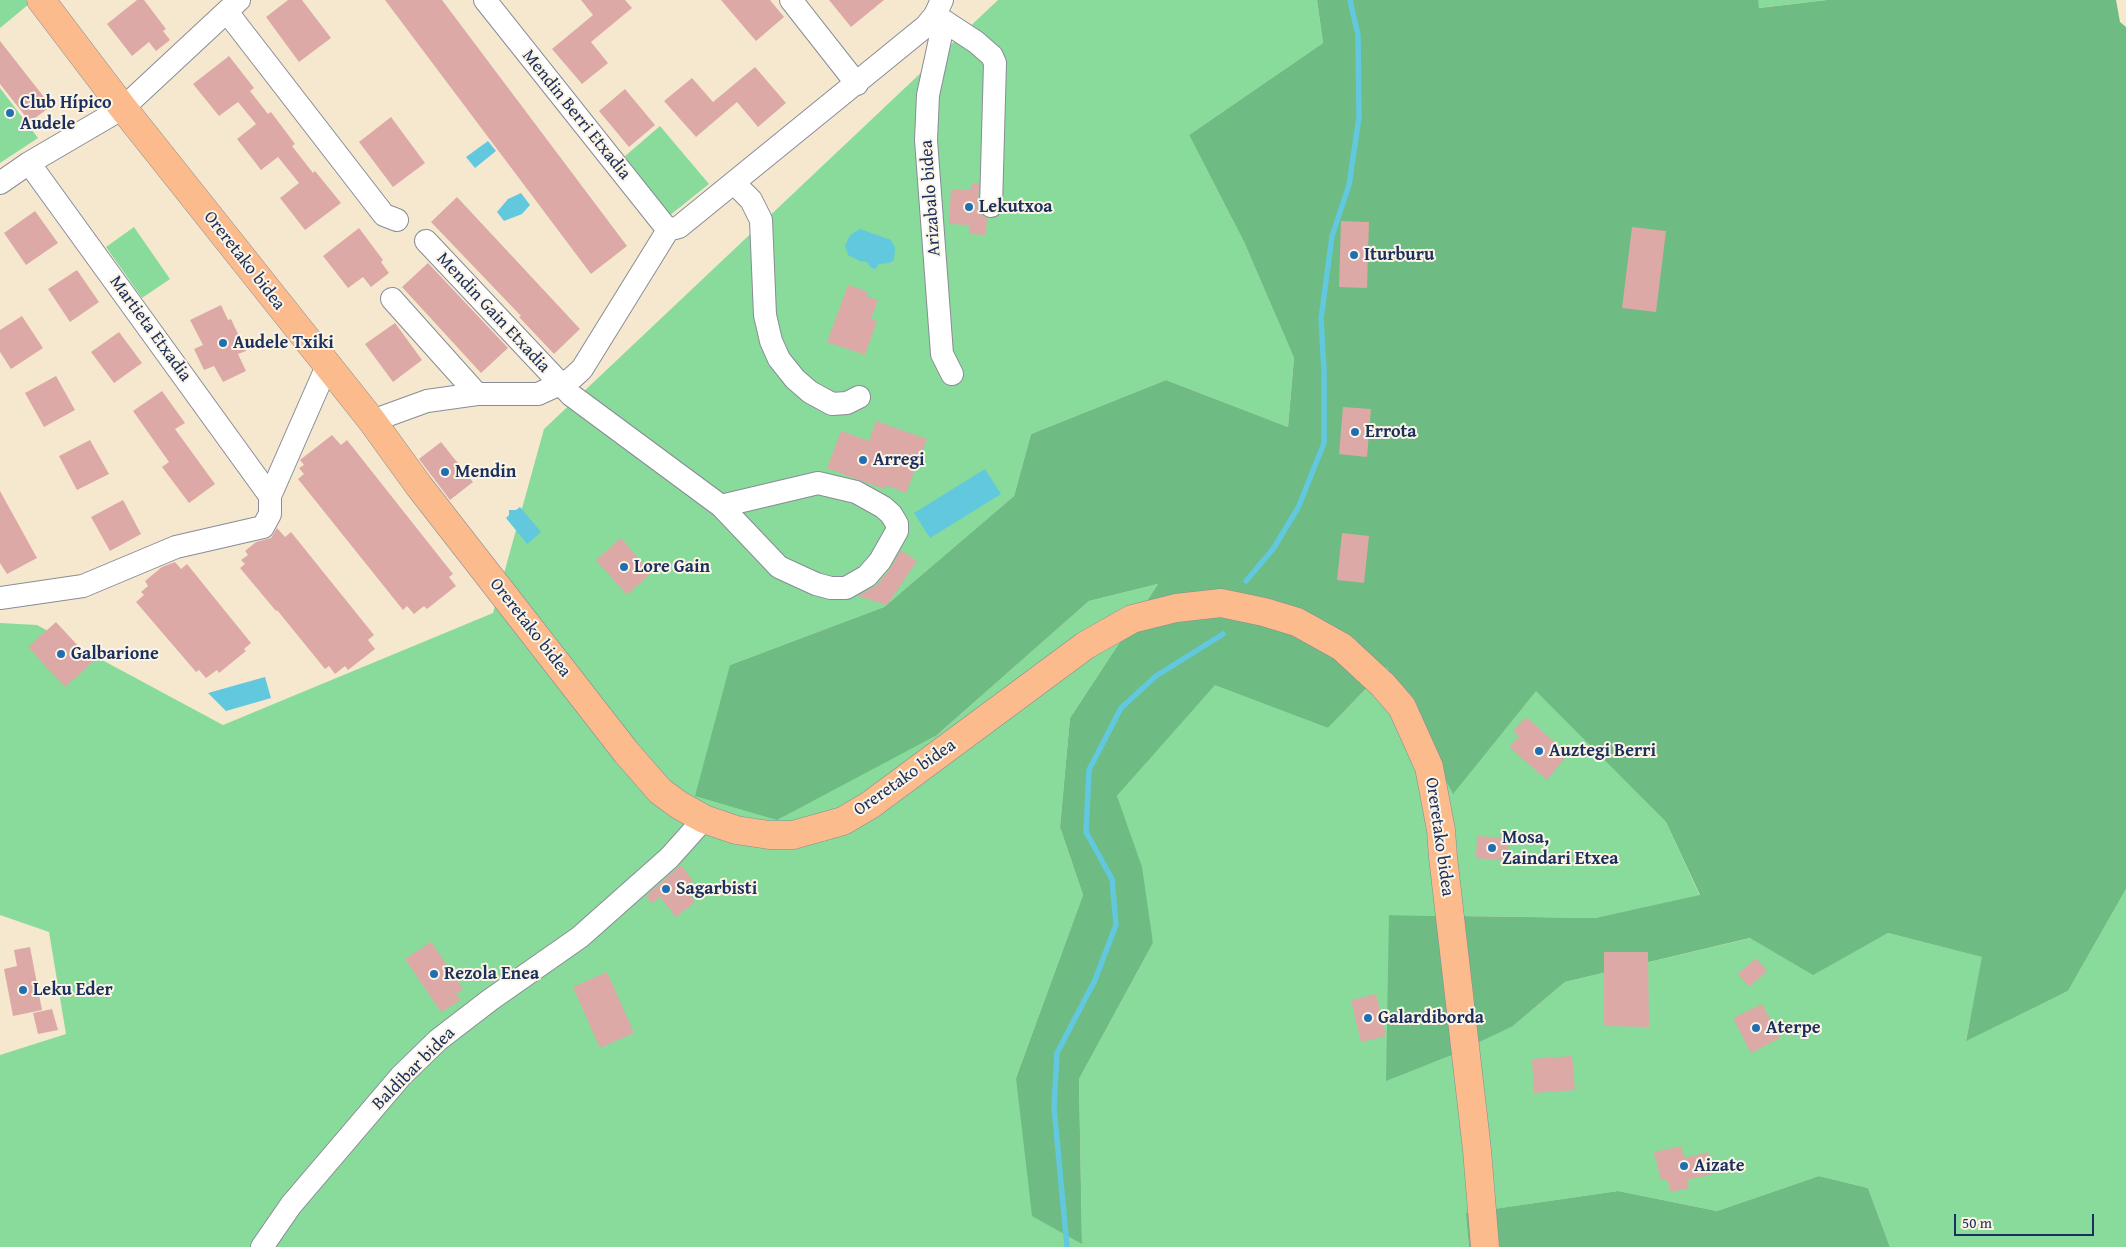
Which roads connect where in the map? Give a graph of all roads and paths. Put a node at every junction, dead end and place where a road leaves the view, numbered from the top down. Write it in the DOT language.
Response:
graph roads {
  1 [pos="41,0"];
  2 [pos="485,0"];
  3 [pos="791,0"];
  4 [pos="233,6"];
  5 [pos="940,12"];
  6 [pos="856,84"];
  7 [pos="123,108"];
  8 [pos="29,163"];
  9 [pos="0,183"];
  10 [pos="734,183"];
  11 [pos="991,206"];
  12 [pos="397,220"];
  13 [pos="668,230"];
  14 [pos="426,241"];
  15 [pos="392,299"];
  16 [pos="327,366"];
  17 [pos="952,374"];
  18 [pos="560,385"];
  19 [pos="477,394"];
  20 [pos="859,397"];
  21 [pos="372,421"];
  22 [pos="270,496"];
  23 [pos="721,506"];
  24 [pos="0,598"];
  25 [pos="704,819"];
  26 [pos="262,1247"];
  27 [pos="1485,1247"];
  1 -- 7 [label="main road, Oreretako bidea"];
  2 -- 13 [label="street, Mendin Berri Etxadia"];
  3 -- 6 [label="street"];
  4 -- 7 [label="street"];
  4 -- 12 [label="street"];
  5 -- 6 [label="street"];
  5 -- 11 [label="street"];
  5 -- 17 [label="street, Arizabalo bidea"];
  6 -- 10 [label="street"];
  7 -- 8 [label="street"];
  7 -- 16 [label="main road, Oreretako bidea"];
  8 -- 9 [label="street"];
  8 -- 22 [label="street, Martieta Etxadia"];
  10 -- 13 [label="street"];
  10 -- 20 [label="street"];
  13 -- 18 [label="street"];
  14 -- 18 [label="street, Mendin Gain Etxadia"];
  15 -- 19 [label="street"];
  16 -- 21 [label="main road, Oreretako bidea"];
  16 -- 22 [label="street"];
  18 -- 19 [label="street"];
  18 -- 23 [label="street"];
  19 -- 21 [label="street"];
  21 -- 25 [label="main road, Oreretako bidea"];
  22 -- 24 [label="street"];
  23 -- 23 [label="street"];
  25 -- 26 [label="street, Baldibar bidea"];
  25 -- 27 [label="main road, Oreretako bidea"];
}
